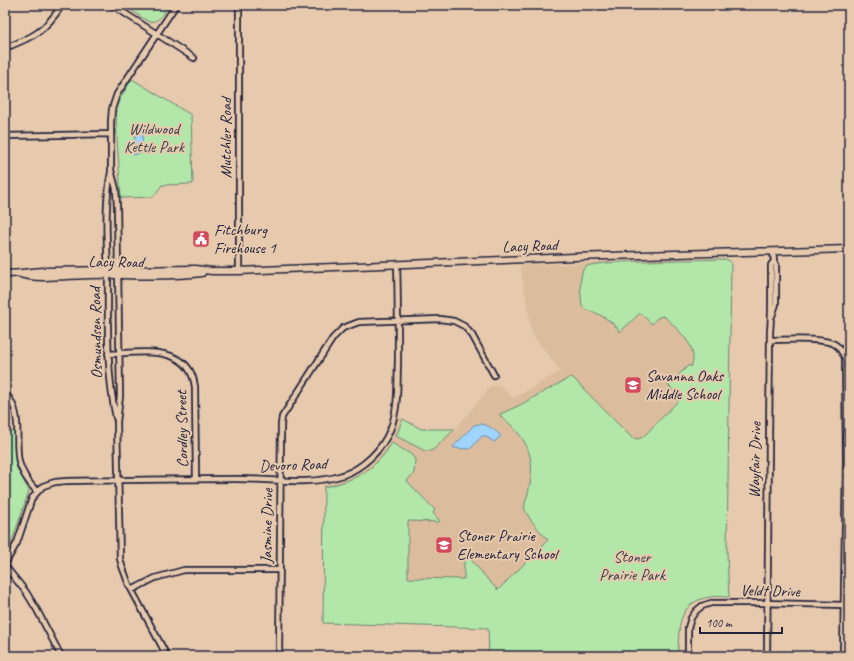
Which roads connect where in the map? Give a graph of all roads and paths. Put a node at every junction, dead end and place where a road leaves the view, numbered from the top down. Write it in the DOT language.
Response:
graph roads {
  1 [pos="62,5"];
  2 [pos="112,5"];
  3 [pos="176,5"];
  4 [pos="239,5"];
  5 [pos="156,34"];
  6 [pos="5,48"];
  7 [pos="194,58"];
  8 [pos="111,134"];
  9 [pos="5,136"];
  10 [pos="111,170"];
  11 [pos="107,221"];
  12 [pos="118,221"];
  13 [pos="849,249"];
  14 [pos="773,252"];
  15 [pos="397,264"];
  16 [pos="239,271"];
  17 [pos="108,272"];
  18 [pos="118,273"];
  19 [pos="5,274"];
  20 [pos="398,321"];
  21 [pos="770,340"];
  22 [pos="108,354"];
  23 [pos="118,354"];
  24 [pos="494,375"];
  25 [pos="5,392"];
  26 [pos="117,422"];
  27 [pos="848,459"];
  28 [pos="196,479"];
  29 [pos="118,480"];
  30 [pos="281,480"];
  31 [pos="37,492"];
  32 [pos="5,565"];
  33 [pos="279,570"];
  34 [pos="132,590"];
  35 [pos="767,603"];
  36 [pos="845,605"];
  37 [pos="61,656"];
  38 [pos="167,656"];
  39 [pos="279,656"];
  40 [pos="688,656"];
  41 [pos="767,656"];
  42 [pos="843,656"];
  1 -- 6 [label="street"];
  2 -- 5 [label="street"];
  3 -- 5 [label="street, Osmundsen Road"];
  4 -- 16 [label="street, Mutchler Road"];
  5 -- 7 [label="street"];
  5 -- 8 [label="street, Osmundsen Road"];
  8 -- 9 [label="street"];
  8 -- 10 [label="street, Osmundsen Road"];
  10 -- 11 [label="street, Osmundsen Road"];
  10 -- 12 [label="street, Osmundsen Road"];
  11 -- 12 [label="street"];
  11 -- 17 [label="street, Osmundsen Road"];
  12 -- 18 [label="street, Osmundsen Road"];
  13 -- 14 [label="street, Lacy Road"];
  14 -- 15 [label="street, Lacy Road"];
  14 -- 21 [label="street, Wayfair Drive"];
  15 -- 16 [label="street, Lacy Road"];
  15 -- 20 [label="street, Devoro Road"];
  16 -- 18 [label="street, Lacy Road"];
  17 -- 18 [label="street, Lacy Road"];
  17 -- 19 [label="street, Lacy Road"];
  17 -- 22 [label="street, Osmundsen Road"];
  18 -- 23 [label="street, Osmundsen Road"];
  20 -- 24 [label="street, Jasmine Drive"];
  20 -- 30 [label="street, Jasmine Drive"];
  20 -- 30 [label="street, Devoro Road"];
  21 -- 27 [label="street"];
  21 -- 35 [label="street, Wayfair Drive"];
  22 -- 23 [label="street, Cordley Street"];
  22 -- 26 [label="street, Osmundsen Road"];
  23 -- 26 [label="street, Osmundsen Road"];
  23 -- 28 [label="street, Cordley Street"];
  25 -- 31 [label="street"];
  26 -- 29 [label="street, Osmundsen Road"];
  27 -- 36 [label="street"];
  28 -- 29 [label="street, Devoro Road"];
  28 -- 30 [label="street, Devoro Road"];
  29 -- 31 [label="street, Devoro Road"];
  29 -- 34 [label="street, Osmundsen Road"];
  30 -- 33 [label="street, Jasmine Drive"];
  31 -- 32 [label="street"];
  32 -- 37 [label="street"];
  33 -- 34 [label="street"];
  33 -- 39 [label="street, Jasmine Drive"];
  34 -- 38 [label="street, Osmundsen Road"];
  35 -- 36 [label="street, Veldt Drive"];
  35 -- 40 [label="street, Veldt Drive"];
  35 -- 41 [label="street, Wayfair Drive"];
  36 -- 42 [label="street"];
}
